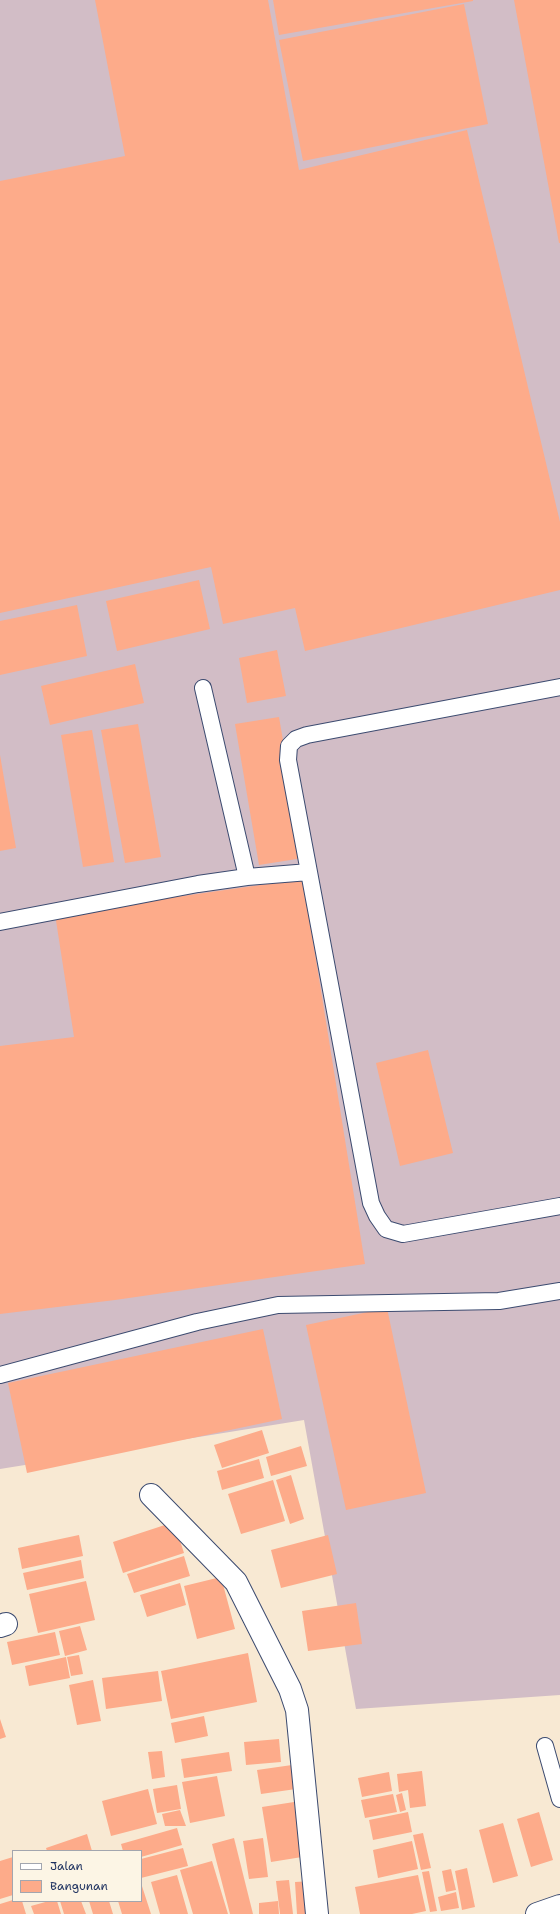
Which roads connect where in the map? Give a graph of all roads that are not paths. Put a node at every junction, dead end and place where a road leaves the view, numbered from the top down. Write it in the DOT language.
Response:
graph roads {
  1 [pos="560,687"];
  2 [pos="203,688"];
  3 [pos="309,872"];
  4 [pos="247,877"];
  5 [pos="0,922"];
  6 [pos="560,1206"];
  7 [pos="560,1291"];
  8 [pos="0,1375"];
  9 [pos="151,1495"];
  10 [pos="544,1746"];
  11 [pos="560,1799"];
  12 [pos="560,1906"];
  13 [pos="318,1914"];
  14 [pos="537,1914"];
  1 -- 3 [label="lane"];
  2 -- 4 [label="lane"];
  3 -- 4 [label="lane"];
  3 -- 6 [label="lane"];
  4 -- 5 [label="lane"];
  7 -- 8 [label="lane"];
  9 -- 13 [label="street"];
  10 -- 11 [label="lane"];
  12 -- 14 [label="street"];
}
